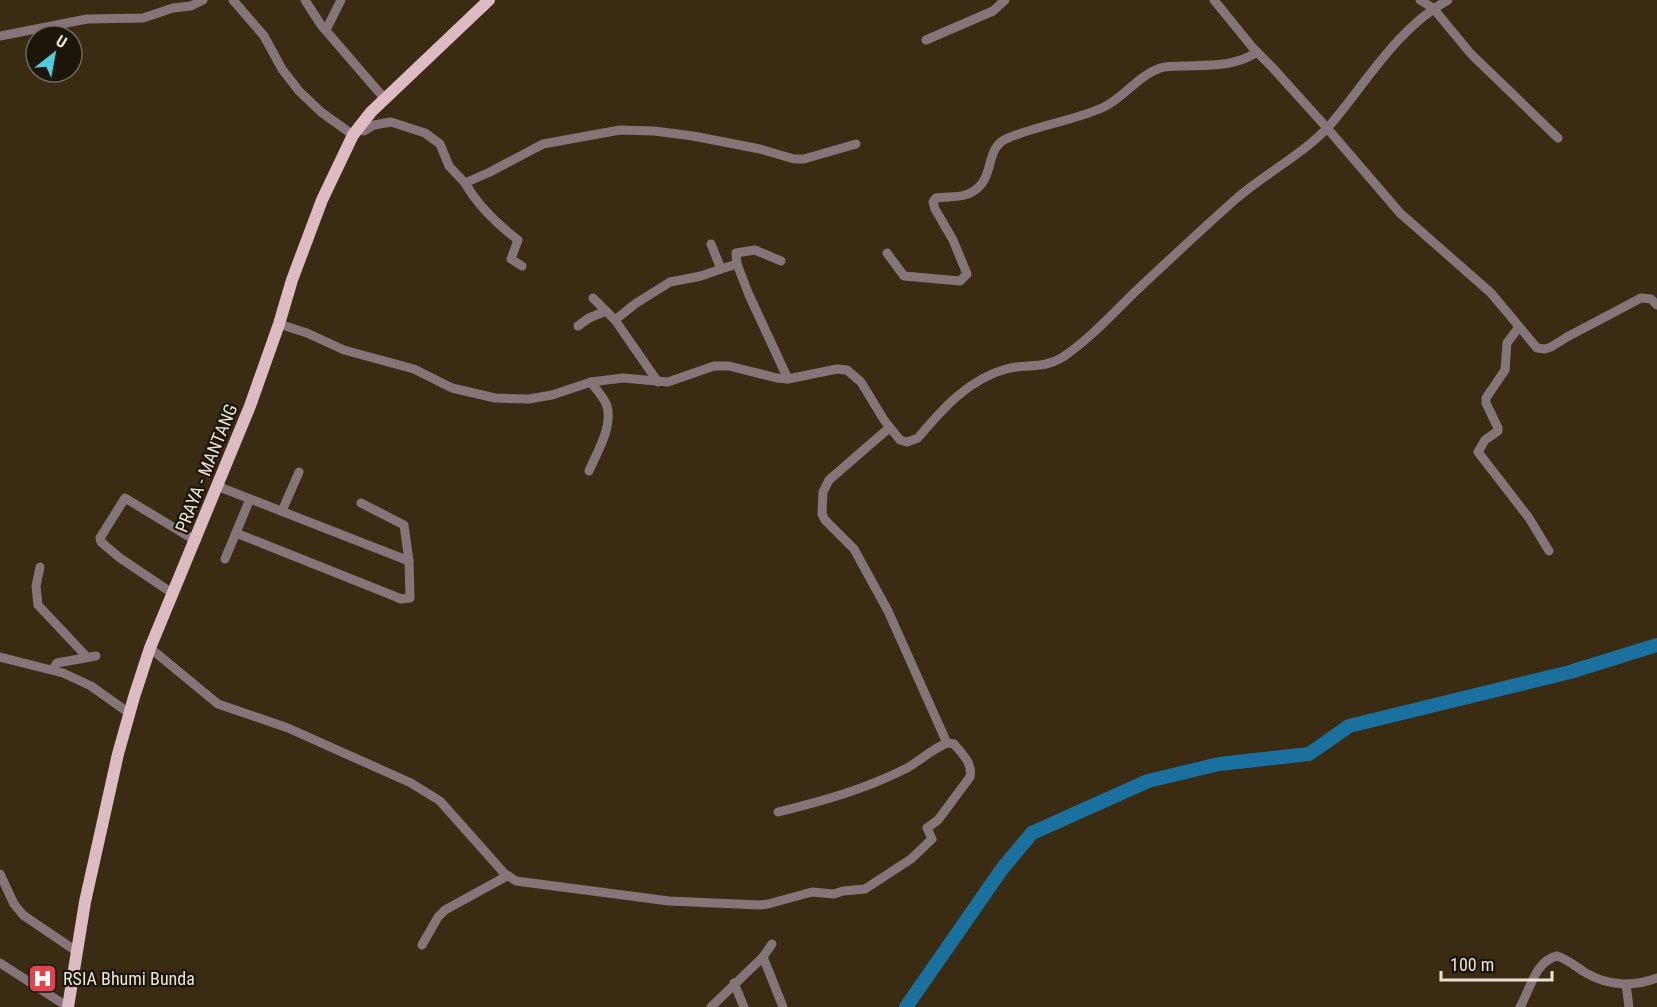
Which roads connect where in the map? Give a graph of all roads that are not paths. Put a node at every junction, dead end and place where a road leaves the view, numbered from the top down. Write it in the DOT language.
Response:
graph roads {
  1 [pos="203,0"];
  2 [pos="233,0"];
  3 [pos="305,0"];
  4 [pos="341,0"];
  5 [pos="489,0"];
  6 [pos="1005,0"];
  7 [pos="1214,0"];
  8 [pos="1420,0"];
  9 [pos="1448,0"];
  10 [pos="1433,8"];
  11 [pos="326,30"];
  12 [pos="0,36"];
  13 [pos="926,40"];
  14 [pos="1257,52"];
  15 [pos="384,98"];
  16 [pos="1327,128"];
  17 [pos="355,132"];
  18 [pos="1558,138"];
  19 [pos="856,144"];
  20 [pos="465,183"];
  21 [pos="711,244"];
  22 [pos="887,253"];
  23 [pos="781,261"];
  24 [pos="736,264"];
  25 [pos="522,266"];
  26 [pos="721,269"];
  27 [pos="593,298"];
  28 [pos="1657,305"];
  29 [pos="606,311"];
  30 [pos="615,320"];
  31 [pos="279,324"];
  32 [pos="578,326"];
  33 [pos="1519,327"];
  34 [pos="788,379"];
  35 [pos="591,382"];
  36 [pos="658,382"];
  37 [pos="889,428"];
  38 [pos="588,471"];
  39 [pos="299,472"];
  40 [pos="217,486"];
  41 [pos="250,499"];
  42 [pos="361,503"];
  43 [pos="282,511"];
  44 [pos="236,533"];
  45 [pos="196,541"];
  46 [pos="1549,551"];
  47 [pos="225,559"];
  48 [pos="409,561"];
  49 [pos="40,567"];
  50 [pos="172,593"];
  51 [pos="150,648"];
  52 [pos="86,656"];
  53 [pos="96,656"];
  54 [pos="0,657"];
  55 [pos="53,669"];
  56 [pos="129,713"];
  57 [pos="947,743"];
  58 [pos="778,812"];
  59 [pos="0,874"];
  60 [pos="507,876"];
  61 [pos="772,944"];
  62 [pos="422,945"];
  63 [pos="76,951"];
  64 [pos="763,957"];
  65 [pos="0,963"];
  66 [pos="1657,978"];
  67 [pos="734,983"];
  68 [pos="1626,984"];
  69 [pos="68,1007"];
  70 [pos="711,1007"];
  71 [pos="744,1007"];
  72 [pos="783,1007"];
  73 [pos="1520,1007"];
  74 [pos="1629,1007"];
  1 -- 12 [label="street"];
  2 -- 17 [label="street"];
  3 -- 11 [label="street"];
  4 -- 11 [label="street"];
  5 -- 15 [label="main road, PRAYA - MANTANG"];
  6 -- 13 [label="street"];
  7 -- 14 [label="street"];
  8 -- 10 [label="street"];
  9 -- 10 [label="street"];
  10 -- 16 [label="street"];
  10 -- 18 [label="street"];
  11 -- 15 [label="street"];
  14 -- 16 [label="street"];
  14 -- 22 [label="street"];
  15 -- 17 [label="main road, PRAYA - MANTANG"];
  16 -- 33 [label="street"];
  16 -- 37 [label="street"];
  17 -- 20 [label="street"];
  17 -- 31 [label="main road, PRAYA - MANTANG"];
  19 -- 20 [label="street"];
  20 -- 25 [label="street"];
  21 -- 26 [label="street"];
  23 -- 24 [label="street"];
  24 -- 26 [label="street"];
  24 -- 34 [label="street"];
  26 -- 30 [label="street"];
  27 -- 29 [label="street"];
  28 -- 33 [label="street"];
  29 -- 30 [label="street"];
  29 -- 32 [label="street"];
  30 -- 36 [label="street"];
  31 -- 35 [label="street"];
  31 -- 40 [label="main road, PRAYA - MANTANG"];
  33 -- 46 [label="street"];
  34 -- 36 [label="street"];
  34 -- 37 [label="street"];
  35 -- 36 [label="street"];
  35 -- 38 [label="street"];
  37 -- 57 [label="street"];
  39 -- 43 [label="street"];
  40 -- 41 [label="street"];
  40 -- 45 [label="main road, PRAYA - MANTANG"];
  41 -- 43 [label="street"];
  41 -- 44 [label="street"];
  42 -- 48 [label="street"];
  43 -- 48 [label="street"];
  44 -- 47 [label="street"];
  44 -- 48 [label="street"];
  45 -- 50 [label="main road, PRAYA - MANTANG"];
  45 -- 50 [label="street"];
  49 -- 52 [label="street"];
  50 -- 51 [label="main road, PRAYA - MANTANG"];
  51 -- 56 [label="main road, PRAYA - MANTANG"];
  51 -- 60 [label="street"];
  52 -- 53 [label="street"];
  52 -- 55 [label="street"];
  54 -- 55 [label="street"];
  55 -- 56 [label="street"];
  56 -- 63 [label="main road, PRAYA - MANTANG"];
  57 -- 58 [label="street"];
  57 -- 60 [label="street"];
  59 -- 63 [label="street"];
  60 -- 62 [label="street"];
  61 -- 64 [label="street"];
  63 -- 69 [label="main road, PRAYA - MANTANG"];
  64 -- 67 [label="street"];
  64 -- 72 [label="street"];
  65 -- 69 [label="street"];
  66 -- 68 [label="street"];
  67 -- 70 [label="street"];
  67 -- 71 [label="street"];
  68 -- 73 [label="street"];
  68 -- 74 [label="street"];
}
